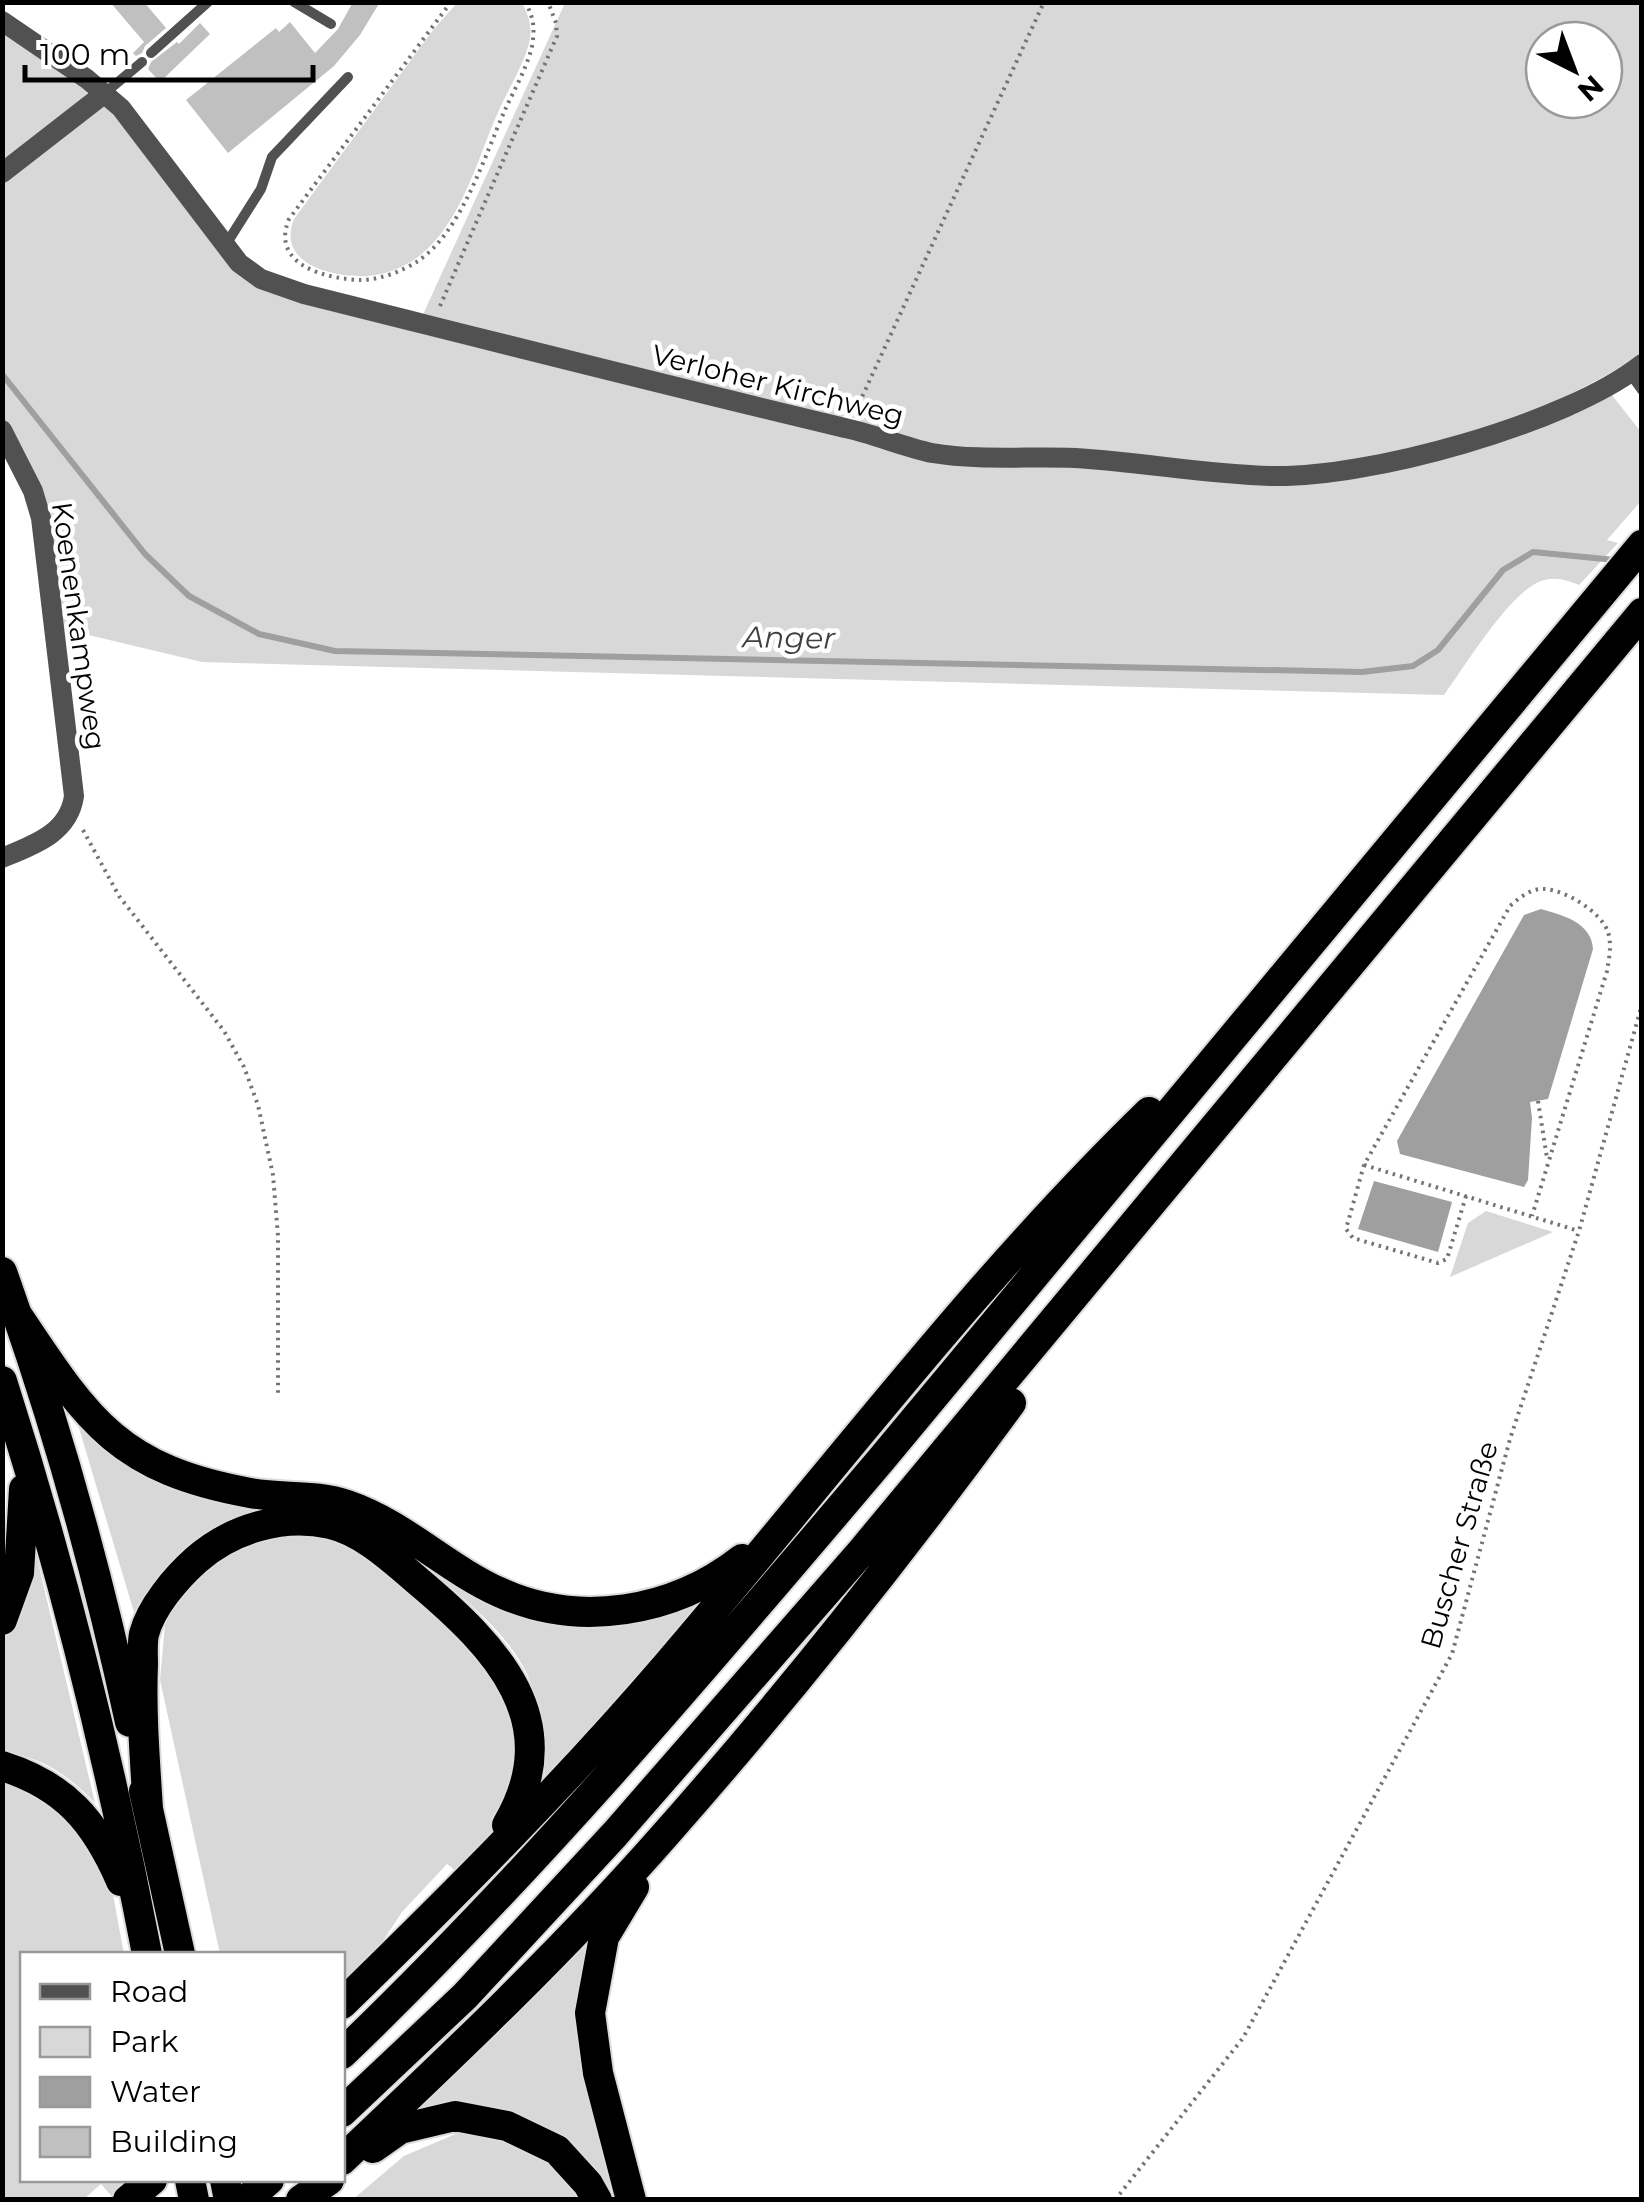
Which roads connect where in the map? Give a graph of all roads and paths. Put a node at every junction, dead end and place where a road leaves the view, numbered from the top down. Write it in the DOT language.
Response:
graph roads {
  1 [pos="208,2"];
  2 [pos="294,2"];
  3 [pos="451,2"];
  4 [pos="525,2"];
  5 [pos="548,2"];
  6 [pos="1044,2"];
  7 [pos="2,21"];
  8 [pos="331,24"];
  9 [pos="151,54"];
  10 [pos="142,62"];
  11 [pos="348,77"];
  12 [pos="105,93"];
  13 [pos="2,173"];
  14 [pos="224,246"];
  15 [pos="432,326"];
  16 [pos="1638,376"];
  17 [pos="848,428"];
  18 [pos="2,430"];
  19 [pos="1642,544"];
  20 [pos="1642,613"];
  21 [pos="70,816"];
  22 [pos="2,858"];
  23 [pos="1642,1004"];
  24 [pos="1255,1008"];
  25 [pos="1538,1100"];
  26 [pos="1548,1163"];
  27 [pos="1364,1165"];
  28 [pos="1466,1196"];
  29 [pos="1532,1216"];
  30 [pos="1579,1231"];
  31 [pos="1097,1270"];
  32 [pos="2,1272"];
  33 [pos="18,1316"];
  34 [pos="2,1380"];
  35 [pos="278,1396"];
  36 [pos="25,1450"];
  37 [pos="792,1513"];
  38 [pos="2,1620"];
  39 [pos="2,1766"];
  40 [pos="148,1809"];
  41 [pos="663,1838"];
  42 [pos="441,1908"];
  43 [pos="145,1943"];
  44 [pos="180,1952"];
  45 [pos="345,2001"];
  46 [pos="345,2051"];
  47 [pos="345,2109"];
  48 [pos="345,2157"];
  49 [pos="345,2168"];
  50 [pos="150,2182"];
  51 [pos="203,2182"];
  52 [pos="267,2182"];
  53 [pos="324,2182"];
  54 [pos="128,2200"];
  55 [pos="182,2200"];
  56 [pos="246,2200"];
  57 [pos="301,2200"];
  58 [pos="597,2200"];
  59 [pos="631,2200"];
  60 [pos="1115,2200"];
  1 -- 9 [label="lane"];
  2 -- 8 [label="lane"];
  3 -- 4 [label="path"];
  5 -- 15 [label="path"];
  6 -- 17 [label="path"];
  7 -- 12 [label="street, Verloher Kirchweg"];
  10 -- 12 [label="lane"];
  11 -- 14 [label="lane"];
  12 -- 13 [label="street"];
  12 -- 14 [label="street, Verloher Kirchweg"];
  14 -- 15 [label="street, Verloher Kirchweg"];
  15 -- 17 [label="street, Verloher Kirchweg"];
  16 -- 17 [label="street, Verloher Kirchweg"];
  18 -- 21 [label="street, Koenenkampweg"];
  19 -- 24 [label="highway"];
  20 -- 31 [label="highway"];
  21 -- 22 [label="street"];
  21 -- 35 [label="path"];
  23 -- 30 [label="path, Buscher Straße"];
  24 -- 37 [label="highway"];
  24 -- 46 [label="highway"];
  25 -- 26 [label="path"];
  26 -- 27 [label="path"];
  26 -- 29 [label="path"];
  27 -- 28 [label="path"];
  27 -- 28 [label="path"];
  28 -- 29 [label="path"];
  29 -- 30 [label="path"];
  30 -- 60 [label="path, Buscher Straße"];
  31 -- 41 [label="highway"];
  31 -- 47 [label="highway"];
  32 -- 33 [label="highway"];
  33 -- 37 [label="highway"];
  33 -- 40 [label="highway"];
  34 -- 36 [label="highway"];
  36 -- 38 [label="highway"];
  36 -- 43 [label="highway"];
  37 -- 42 [label="highway"];
  39 -- 43 [label="highway"];
  40 -- 42 [label="highway"];
  40 -- 44 [label="highway"];
  41 -- 48 [label="highway"];
  41 -- 59 [label="highway"];
  42 -- 45 [label="highway"];
  49 -- 58 [label="highway"];
  50 -- 54 [label="highway"];
  51 -- 55 [label="highway"];
  52 -- 56 [label="highway"];
  53 -- 57 [label="highway"];
}
